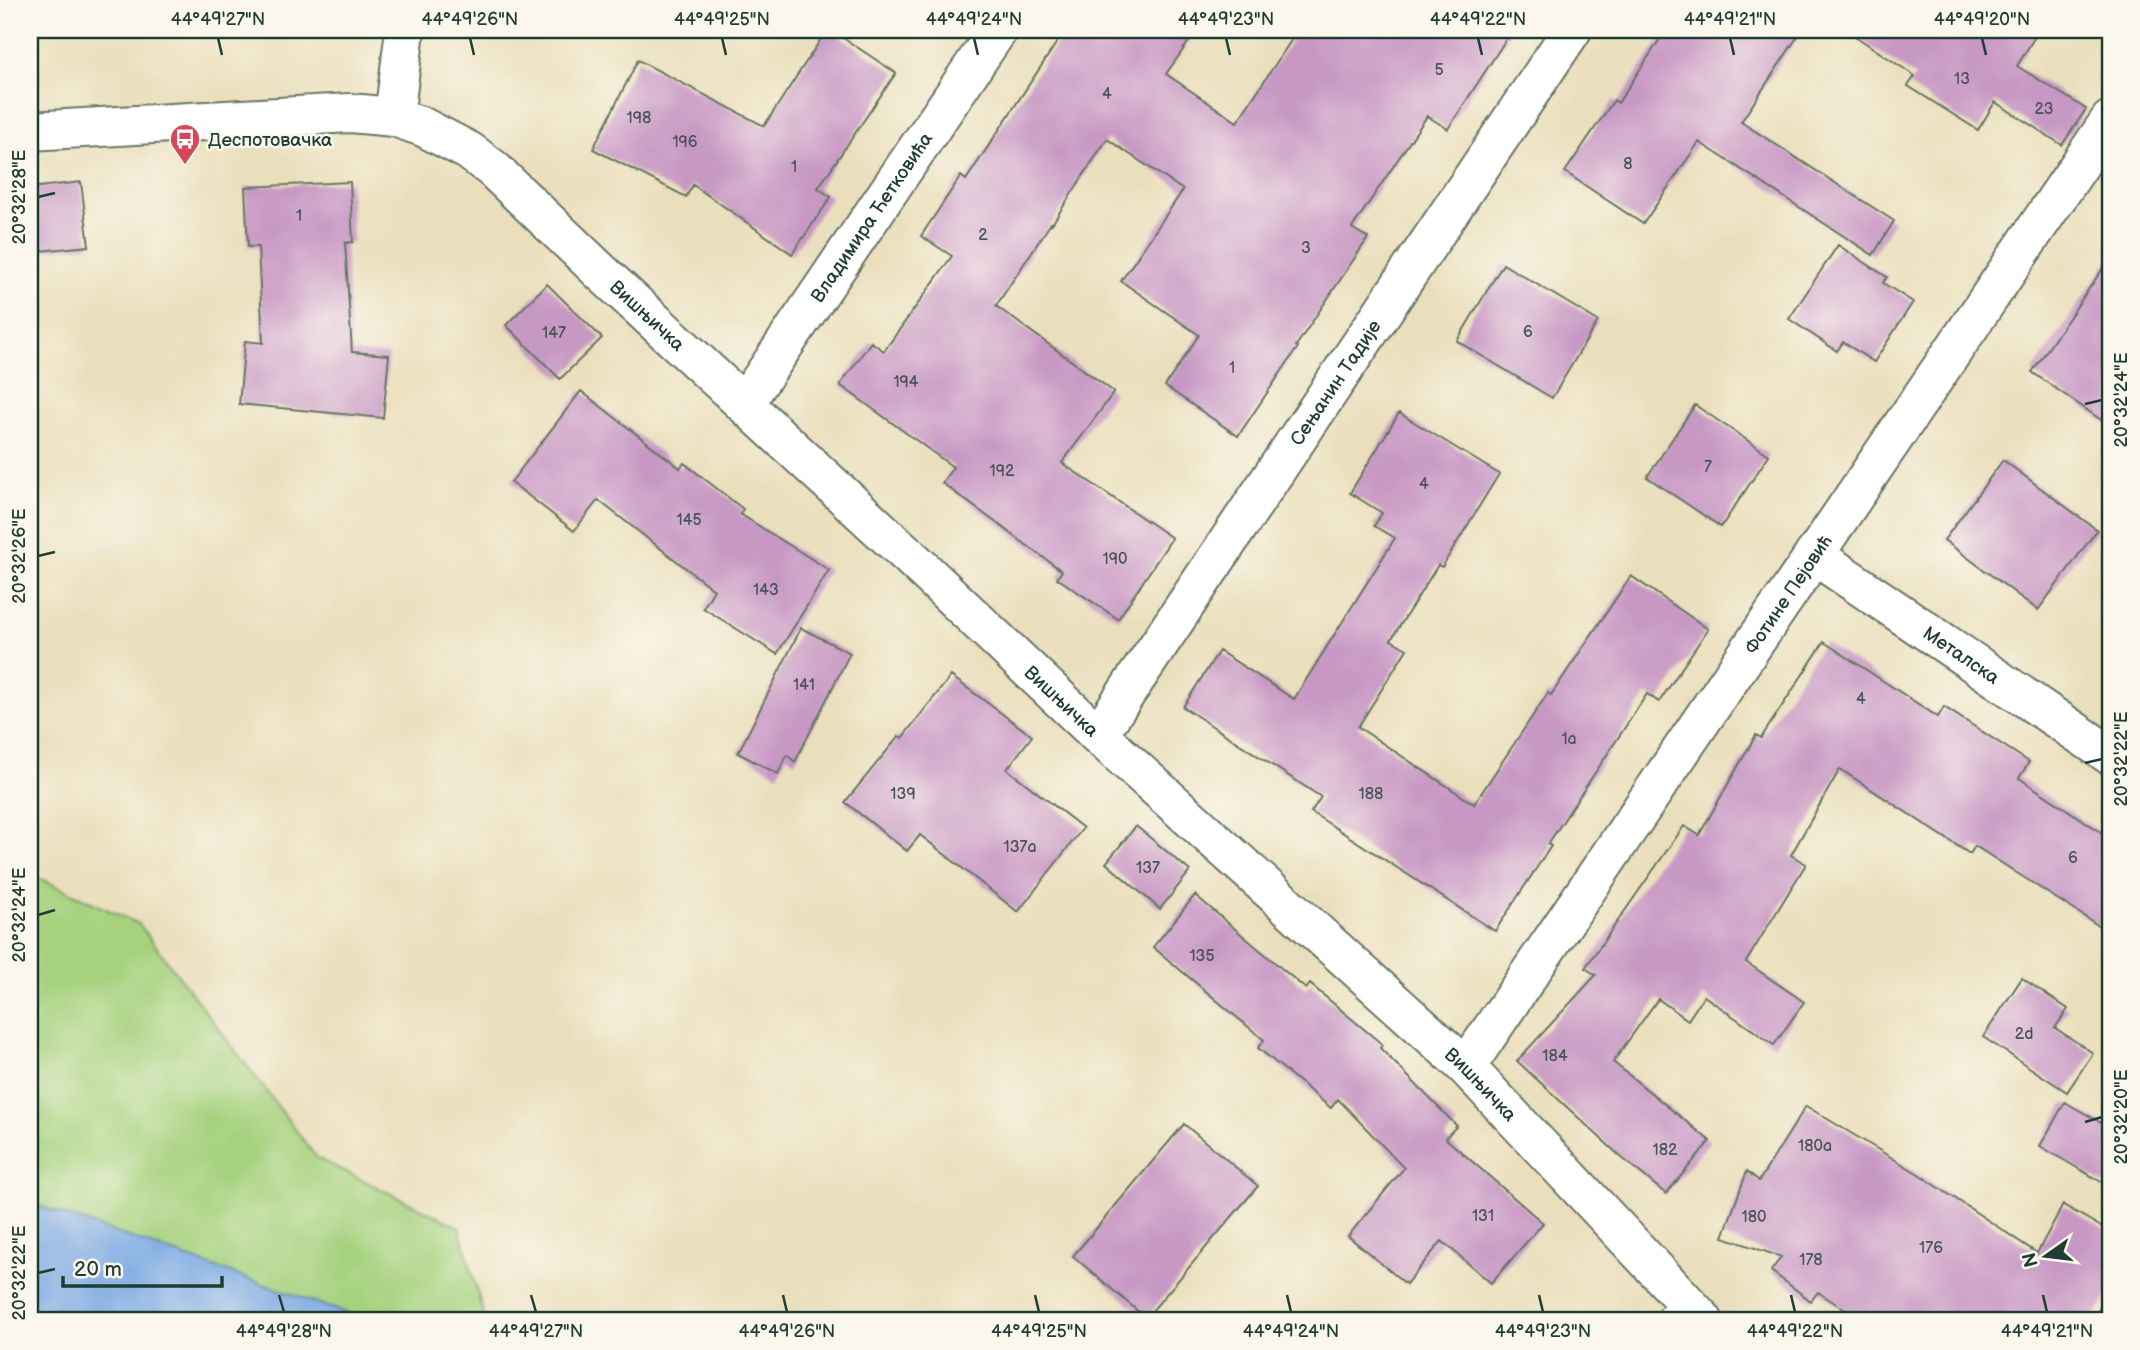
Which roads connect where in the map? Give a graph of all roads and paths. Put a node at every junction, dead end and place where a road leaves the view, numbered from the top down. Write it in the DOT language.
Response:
graph roads {
  1 [pos="405,30"];
  2 [pos="998,30"];
  3 [pos="1572,30"];
  4 [pos="394,117"];
  5 [pos="2110,120"];
  6 [pos="30,131"];
  7 [pos="744,404"];
  8 [pos="1814,555"];
  9 [pos="1098,735"];
  10 [pos="2110,755"];
  11 [pos="1466,1067"];
  12 [pos="1684,1313"];
  1 -- 4 [label="street"];
  2 -- 7 [label="street, Владимира Ћетковића"];
  3 -- 9 [label="street, Сењанин Тадије"];
  4 -- 6 [label="street, Вишњичка"];
  4 -- 7 [label="street, Вишњичка"];
  5 -- 8 [label="street, Фотине Пејовић"];
  7 -- 9 [label="street, Вишњичка"];
  8 -- 10 [label="street, Металска"];
  8 -- 11 [label="street, Фотине Пејовић"];
  9 -- 11 [label="street, Вишњичка"];
  11 -- 12 [label="street, Вишњичка"];
}
